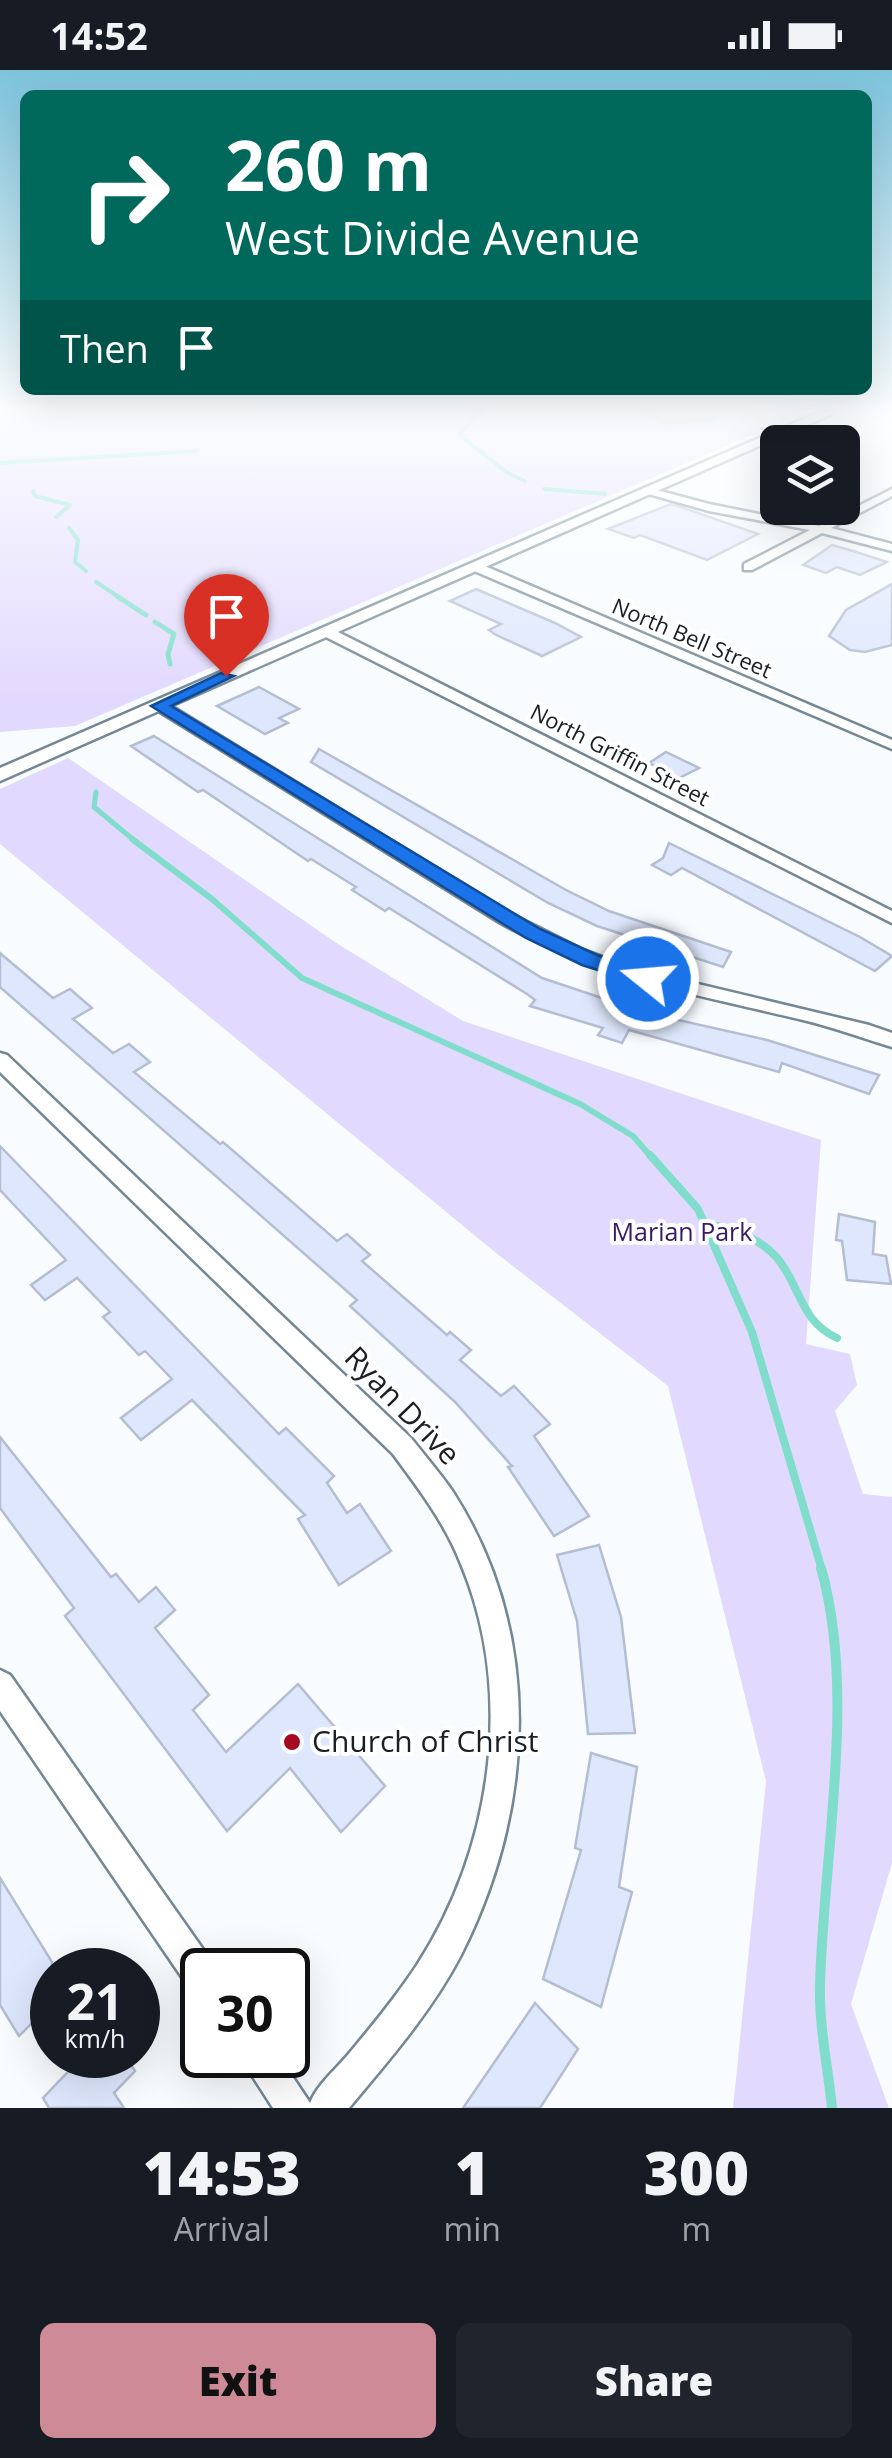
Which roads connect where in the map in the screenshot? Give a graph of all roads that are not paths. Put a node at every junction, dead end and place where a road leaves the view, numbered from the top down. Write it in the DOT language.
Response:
graph roads {
  1 [pos="612,507"];
  2 [pos="703,507"];
  3 [pos="863,507"];
  4 [pos="821,529"];
  5 [pos="892,548"];
  6 [pos="476,567"];
  7 [pos="748,567"];
  8 [pos="327,632"];
  9 [pos="159,706"];
  10 [pos="892,745"];
  11 [pos="0,776"];
  12 [pos="892,918"];
  13 [pos="892,1040"];
  14 [pos="0,1060"];
  15 [pos="0,1685"];
  16 [pos="182,1948"];
  17 [pos="273,2078"];
  18 [pos="294,2108"];
  19 [pos="326,2108"];
  1 -- 6 [label="street"];
  2 -- 4 [label="street"];
  3 -- 4 [label="street"];
  4 -- 5 [label="street"];
  4 -- 7 [label="street"];
  6 -- 8 [label="street"];
  6 -- 10 [label="street, North Bell Street"];
  8 -- 9 [label="street"];
  8 -- 12 [label="street, North Griffin Street"];
  9 -- 11 [label="street"];
  9 -- 13 [label="street"];
  14 -- 19 [label="street, Ryan Drive"];
  15 -- 16 [label="street"];
  17 -- 18 [label="street"];
}
